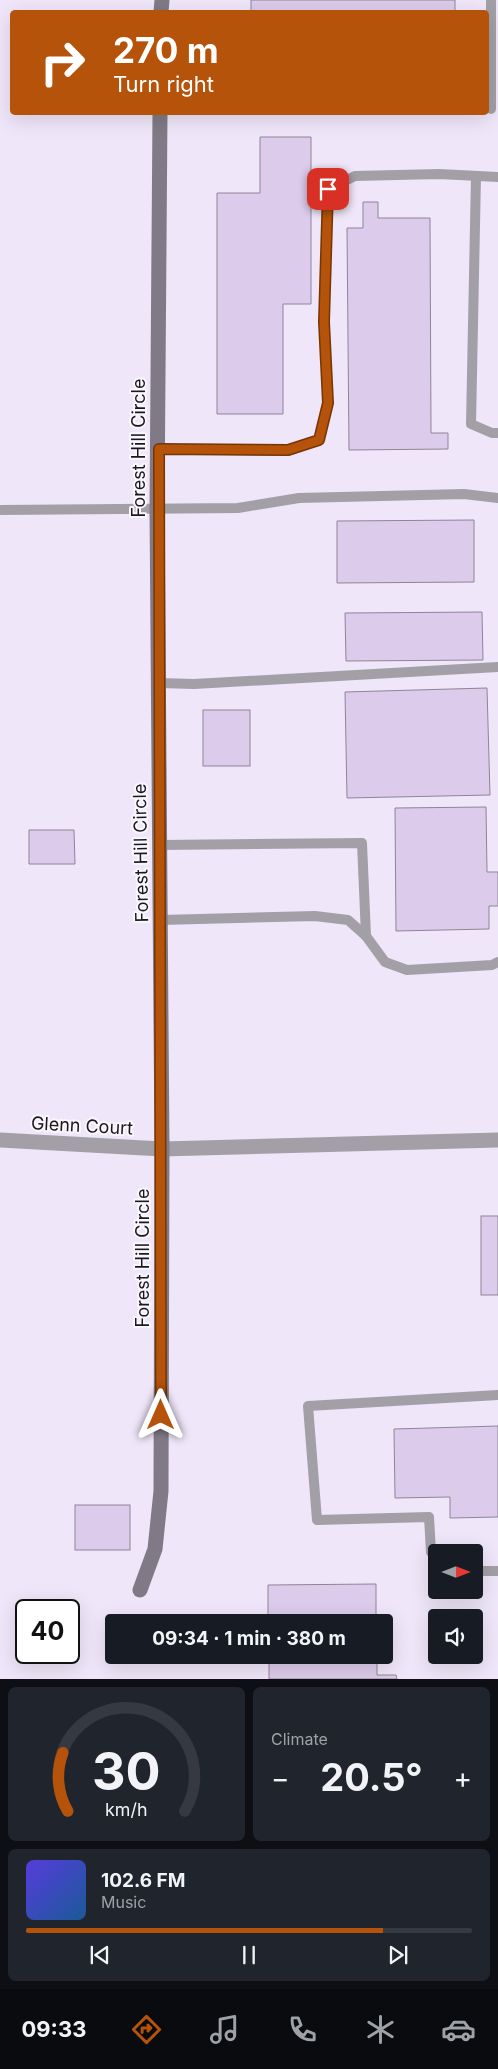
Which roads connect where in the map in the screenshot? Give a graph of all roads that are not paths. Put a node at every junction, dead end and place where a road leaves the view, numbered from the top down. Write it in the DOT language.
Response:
graph roads {
  1 [pos="491,0"];
  2 [pos="492,109"];
  3 [pos="160,115"];
  4 [pos="476,176"];
  5 [pos="498,177"];
  6 [pos="498,433"];
  7 [pos="159,449"];
  8 [pos="498,498"];
  9 [pos="157,508"];
  10 [pos="0,510"];
  11 [pos="498,667"];
  12 [pos="159,683"];
  13 [pos="160,845"];
  14 [pos="161,920"];
  15 [pos="366,936"];
  16 [pos="498,962"];
  17 [pos="0,1140"];
  18 [pos="498,1140"];
  19 [pos="162,1149"];
  20 [pos="498,1395"];
  21 [pos="431,1544"];
  22 [pos="498,1571"];
  23 [pos="483,1572"];
  24 [pos="140,1590"];
  1 -- 2 [label="lane"];
  3 -- 7 [label="street, Forest Hill Circle"];
  4 -- 5 [label="lane"];
  4 -- 6 [label="lane"];
  4 -- 7 [label="lane"];
  7 -- 9 [label="street, Forest Hill Circle"];
  8 -- 9 [label="lane"];
  9 -- 10 [label="lane"];
  9 -- 12 [label="street, Forest Hill Circle"];
  11 -- 12 [label="lane"];
  12 -- 13 [label="street, Forest Hill Circle"];
  13 -- 14 [label="street, Forest Hill Circle"];
  13 -- 15 [label="lane"];
  14 -- 15 [label="lane"];
  14 -- 19 [label="street, Forest Hill Circle"];
  15 -- 16 [label="lane"];
  17 -- 19 [label="street, Glenn Court"];
  18 -- 19 [label="street, Glenn Court"];
  19 -- 24 [label="street, Forest Hill Circle"];
  20 -- 21 [label="lane"];
  22 -- 23 [label="lane"];
}
